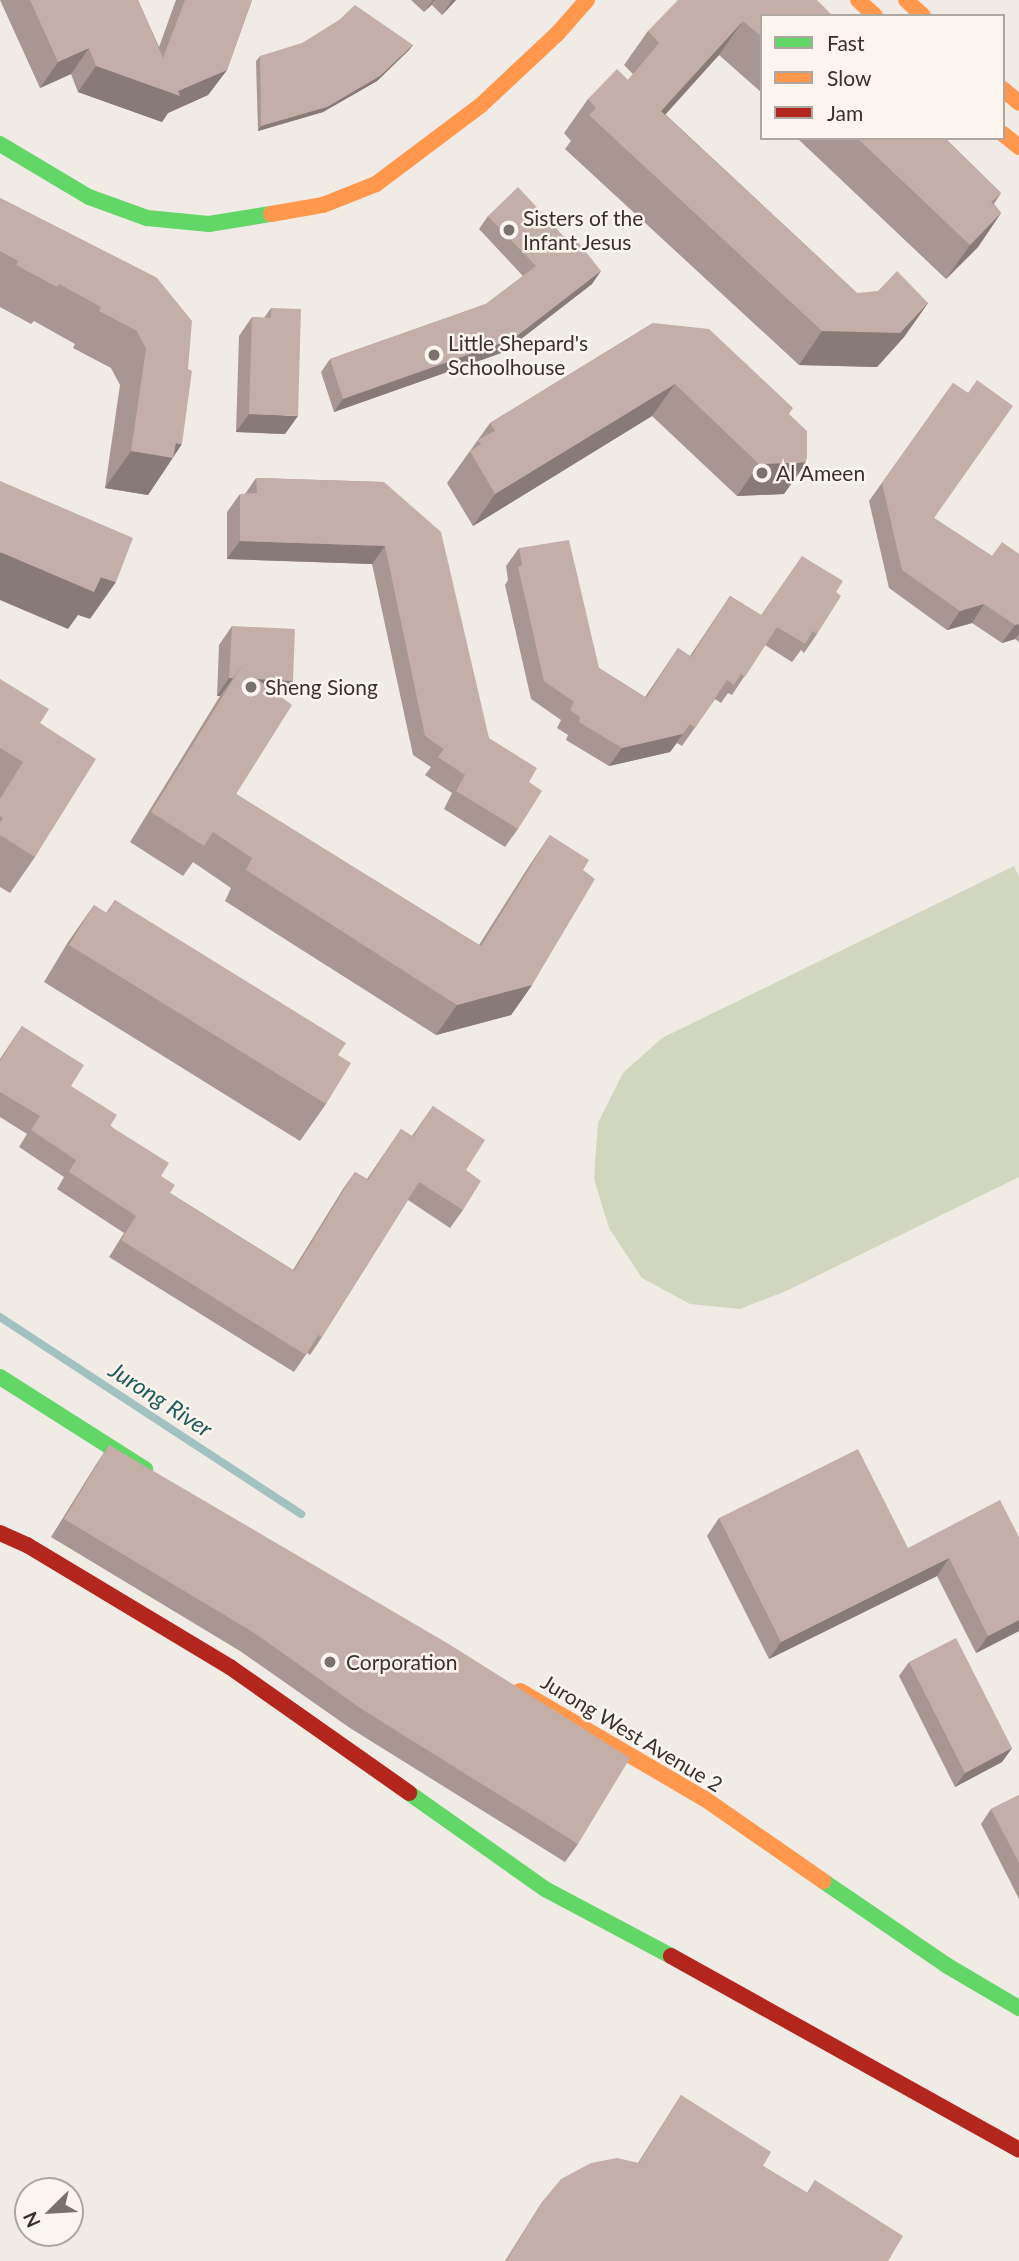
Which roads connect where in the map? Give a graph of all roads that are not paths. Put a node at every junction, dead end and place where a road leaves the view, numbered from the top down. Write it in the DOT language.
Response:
graph roads {
  1 [pos="587,0"];
  2 [pos="858,0"];
  3 [pos="906,0"];
  4 [pos="873,14"];
  5 [pos="921,14"];
  6 [pos="1005,91"];
  7 [pos="1019,103"];
  8 [pos="1005,136"];
  9 [pos="0,144"];
  10 [pos="1019,147"];
  11 [pos="0,1377"];
  12 [pos="155,1475"];
  13 [pos="0,1533"];
  14 [pos="504,1681"];
  15 [pos="1016,2004"];
  16 [pos="1019,2150"];
  1 -- 9 [label="main road"];
  2 -- 4 [label="main road"];
  3 -- 5 [label="main road"];
  6 -- 7 [label="main road"];
  8 -- 10 [label="main road"];
  11 -- 12 [label="main road"];
  13 -- 16 [label="main road"];
  14 -- 15 [label="main road, Jurong West Avenue 2"];
}
